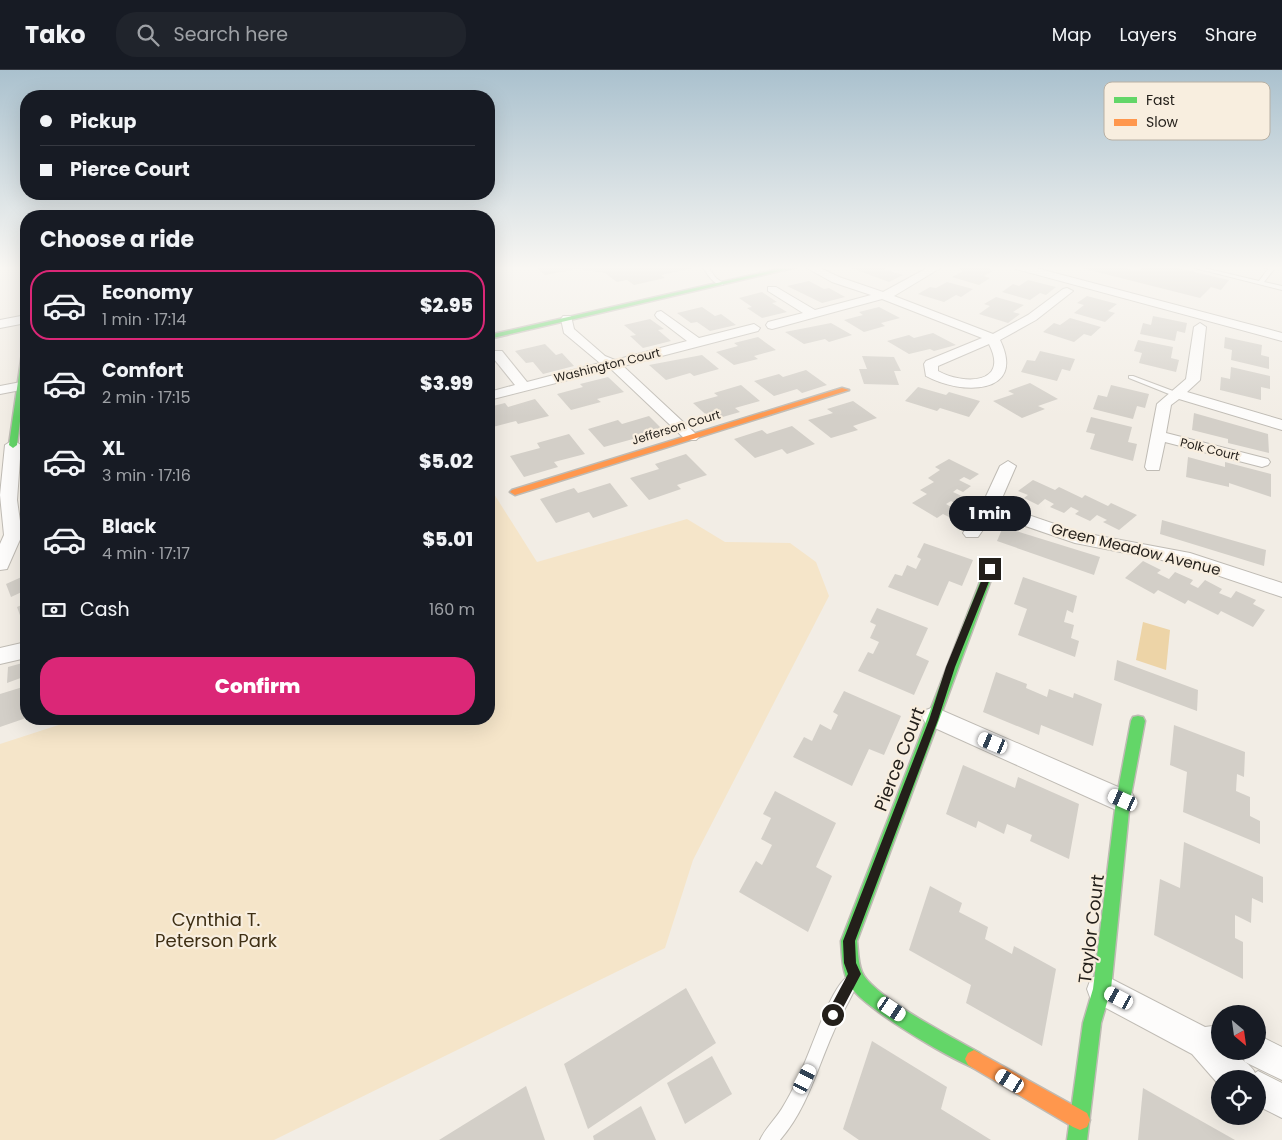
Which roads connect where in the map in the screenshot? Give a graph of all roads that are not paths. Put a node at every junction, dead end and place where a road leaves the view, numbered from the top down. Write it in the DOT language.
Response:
graph roads {
  1 [pos="576,317"];
  2 [pos="662,317"];
  3 [pos="801,317"];
  4 [pos="937,317"];
  5 [pos="1034,317"];
  6 [pos="1204,317"];
  7 [pos="567,319"];
  8 [pos="20,320"];
  9 [pos="0,324"];
  10 [pos="772,324"];
  11 [pos="1200,327"];
  12 [pos="754,328"];
  13 [pos="495,336"];
  14 [pos="993,338"];
  15 [pos="1282,338"];
  16 [pos="696,342"];
  17 [pos="497,354"];
  18 [pos="614,364"];
  19 [pos="1131,377"];
  20 [pos="20,386"];
  21 [pos="524,386"];
  22 [pos="0,390"];
  23 [pos="845,390"];
  24 [pos="20,393"];
  25 [pos="495,394"];
  26 [pos="1177,394"];
  27 [pos="1228,408"];
  28 [pos="1282,415"];
  29 [pos="1282,425"];
  30 [pos="1158,436"];
  31 [pos="691,437"];
  32 [pos="13,445"];
  33 [pos="1262,462"];
  34 [pos="1008,466"];
  35 [pos="1153,467"];
  36 [pos="515,492"];
  37 [pos="989,508"];
  38 [pos="5,511"];
  39 [pos="972,533"];
  40 [pos="0,564"];
  41 [pos="990,569"];
  42 [pos="1282,590"];
  43 [pos="20,651"];
  44 [pos="0,656"];
  45 [pos="934,717"];
  46 [pos="1138,722"];
  47 [pos="1123,800"];
  48 [pos="852,969"];
  49 [pos="1102,989"];
  50 [pos="1211,1042"];
  51 [pos="1266,1056"];
  52 [pos="1282,1064"];
  53 [pos="1266,1092"];
  54 [pos="1282,1101"];
  55 [pos="1080,1120"];
  56 [pos="769,1140"];
  57 [pos="1077,1140"];
  1 -- 7 [label="street"];
  2 -- 16 [label="street"];
  3 -- 10 [label="street"];
  4 -- 14 [label="street"];
  5 -- 14 [label="street"];
  6 -- 15 [label="street"];
  7 -- 13 [label="street"];
  7 -- 18 [label="street"];
  8 -- 9 [label="street"];
  11 -- 26 [label="street"];
  12 -- 16 [label="street, Washington Court"];
  14 -- 14 [label="street"];
  16 -- 18 [label="street, Washington Court"];
  17 -- 21 [label="street"];
  18 -- 21 [label="street, Washington Court"];
  18 -- 31 [label="street"];
  19 -- 26 [label="lane"];
  20 -- 22 [label="street"];
  21 -- 25 [label="street, Washington Court"];
  23 -- 31 [label="street, Jefferson Court"];
  24 -- 32 [label="street"];
  26 -- 27 [label="street"];
  26 -- 30 [label="street"];
  27 -- 28 [label="street"];
  27 -- 29 [label="street"];
  30 -- 33 [label="street, Polk Court"];
  30 -- 35 [label="street"];
  31 -- 36 [label="street, Jefferson Court"];
  32 -- 38 [label="street"];
  34 -- 37 [label="street"];
  37 -- 39 [label="street"];
  37 -- 42 [label="street, Green Meadow Avenue"];
  38 -- 40 [label="street"];
  41 -- 45 [label="street, Pierce Court"];
  43 -- 44 [label="street"];
  45 -- 47 [label="street"];
  45 -- 48 [label="street, Pierce Court"];
  46 -- 47 [label="street, Taylor Court"];
  47 -- 49 [label="street, Taylor Court"];
  48 -- 55 [label="street"];
  48 -- 56 [label="lane"];
  49 -- 50 [label="street"];
  49 -- 55 [label="street, Taylor Court"];
  51 -- 52 [label="street"];
  53 -- 54 [label="street"];
  55 -- 57 [label="street, Taylor Court"];
}
